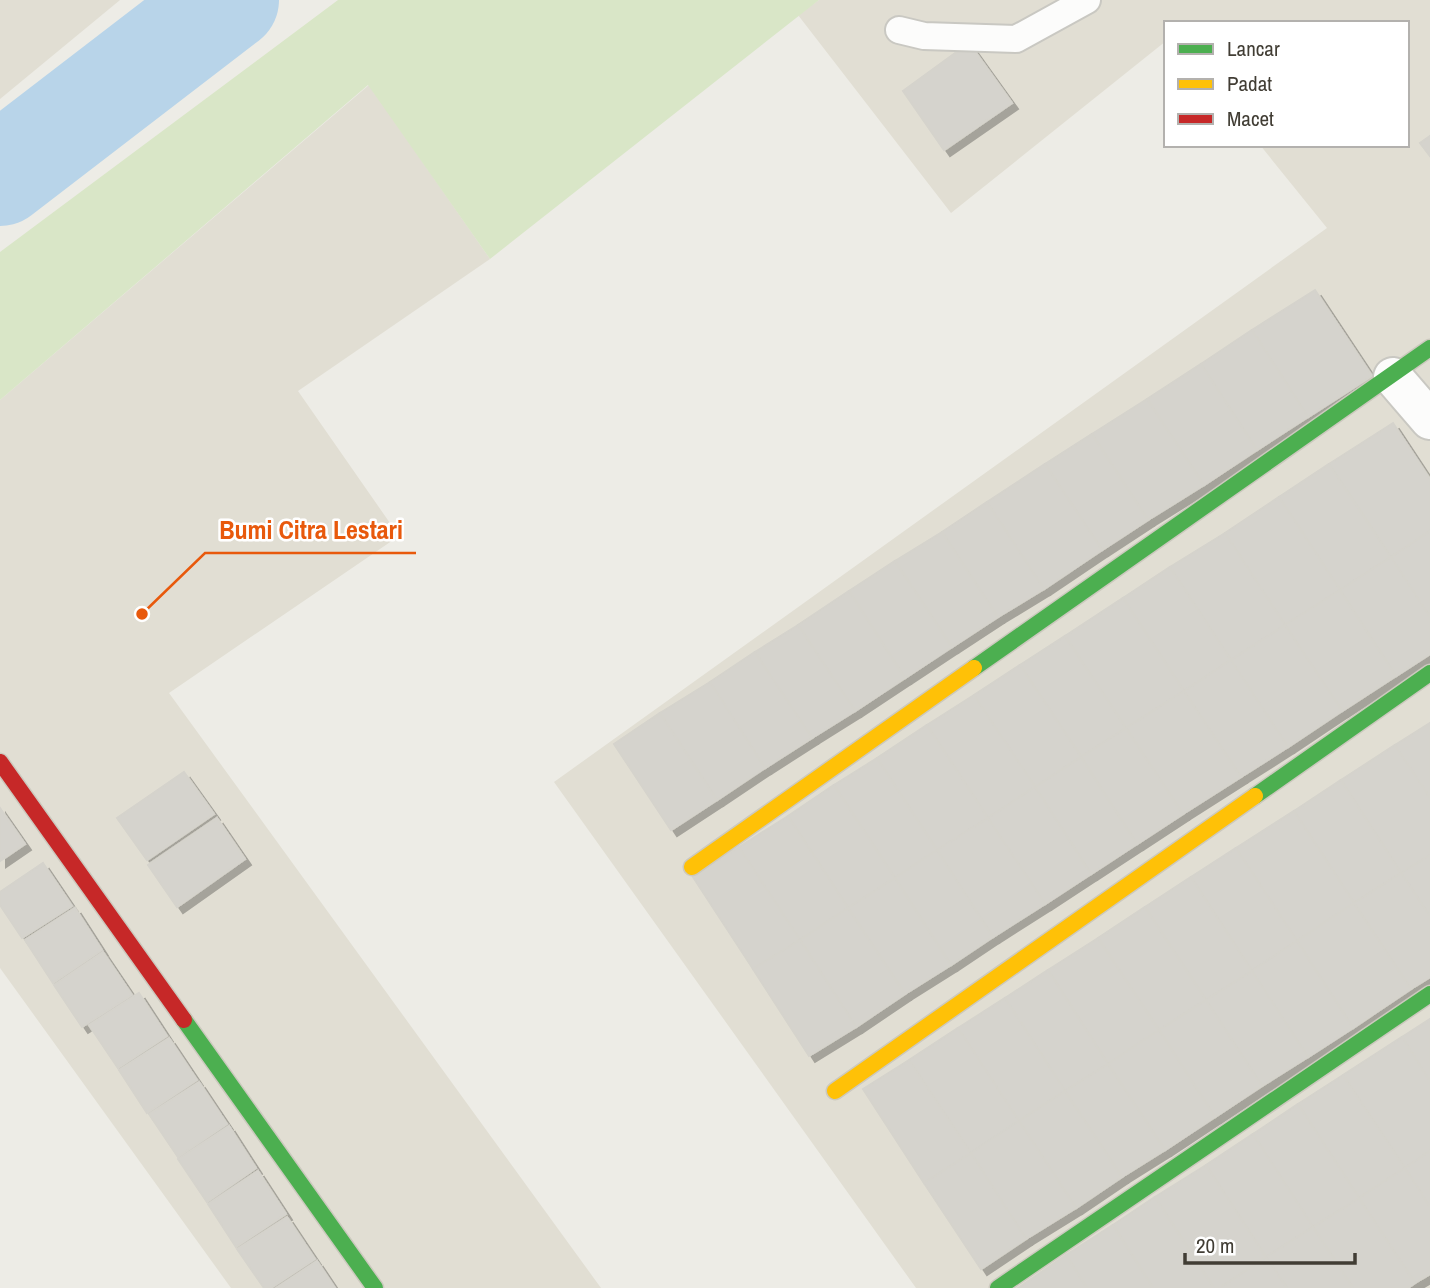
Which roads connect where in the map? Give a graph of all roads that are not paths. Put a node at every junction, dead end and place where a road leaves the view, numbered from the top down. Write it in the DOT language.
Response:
graph roads {
  1 [pos="1087,0"];
  2 [pos="899,30"];
  3 [pos="1428,350"];
  4 [pos="1393,377"];
  5 [pos="1430,420"];
  6 [pos="1430,673"];
  7 [pos="0,762"];
  8 [pos="692,867"];
  9 [pos="1430,994"];
  10 [pos="835,1091"];
  11 [pos="375,1288"];
  12 [pos="998,1288"];
  1 -- 2 [label="lane"];
  3 -- 4 [label="street"];
  4 -- 5 [label="street"];
  4 -- 8 [label="street"];
  6 -- 10 [label="street"];
  7 -- 11 [label="street"];
  9 -- 12 [label="street"];
}
